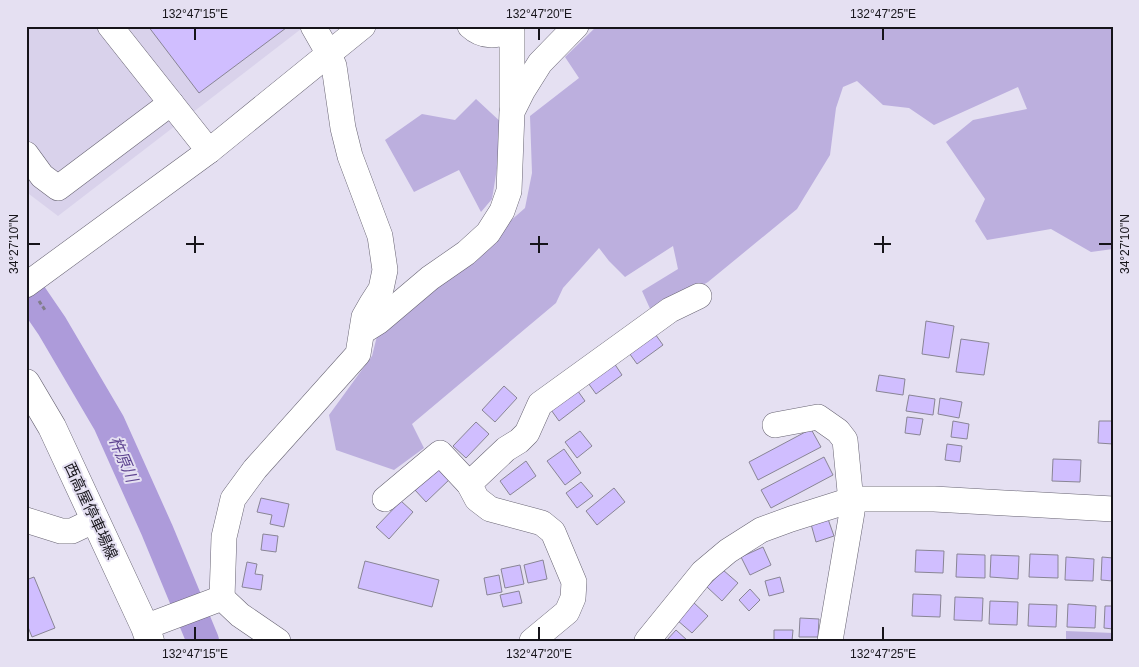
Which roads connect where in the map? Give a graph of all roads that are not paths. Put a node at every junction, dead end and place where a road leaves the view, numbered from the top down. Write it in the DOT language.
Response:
graph roads {
  1 [pos="110,26"];
  2 [pos="313,26"];
  3 [pos="363,26"];
  4 [pos="470,26"];
  5 [pos="576,26"];
  6 [pos="330,54"];
  7 [pos="171,103"];
  8 [pos="512,112"];
  9 [pos="209,151"];
  10 [pos="26,154"];
  11 [pos="26,285"];
  12 [pos="698,296"];
  13 [pos="362,332"];
  14 [pos="26,383"];
  15 [pos="775,425"];
  16 [pos="469,484"];
  17 [pos="385,499"];
  18 [pos="852,500"];
  19 [pos="1113,509"];
  20 [pos="26,520"];
  21 [pos="95,520"];
  22 [pos="215,601"];
  23 [pos="240,615"];
  24 [pos="155,628"];
  25 [pos="243,641"];
  26 [pos="278,641"];
  27 [pos="532,641"];
  28 [pos="647,641"];
  29 [pos="830,641"];
  1 -- 7 [label="street"];
  2 -- 6 [label="street"];
  3 -- 6 [label="street"];
  4 -- 8 [label="street"];
  5 -- 8 [label="street"];
  6 -- 9 [label="street"];
  6 -- 13 [label="street"];
  7 -- 9 [label="street"];
  7 -- 10 [label="street"];
  8 -- 13 [label="street"];
  9 -- 11 [label="street"];
  12 -- 16 [label="street"];
  13 -- 22 [label="street"];
  14 -- 21 [label="main road, 西高屋停車場線"];
  15 -- 18 [label="street"];
  16 -- 17 [label="street"];
  16 -- 27 [label="street"];
  18 -- 19 [label="street"];
  18 -- 28 [label="street"];
  18 -- 29 [label="street"];
  20 -- 21 [label="street"];
  21 -- 24 [label="main road, 西高屋停車場線"];
  22 -- 23 [label="street"];
  22 -- 24 [label="street"];
  23 -- 25 [label="street"];
  23 -- 26 [label="street"];
}
